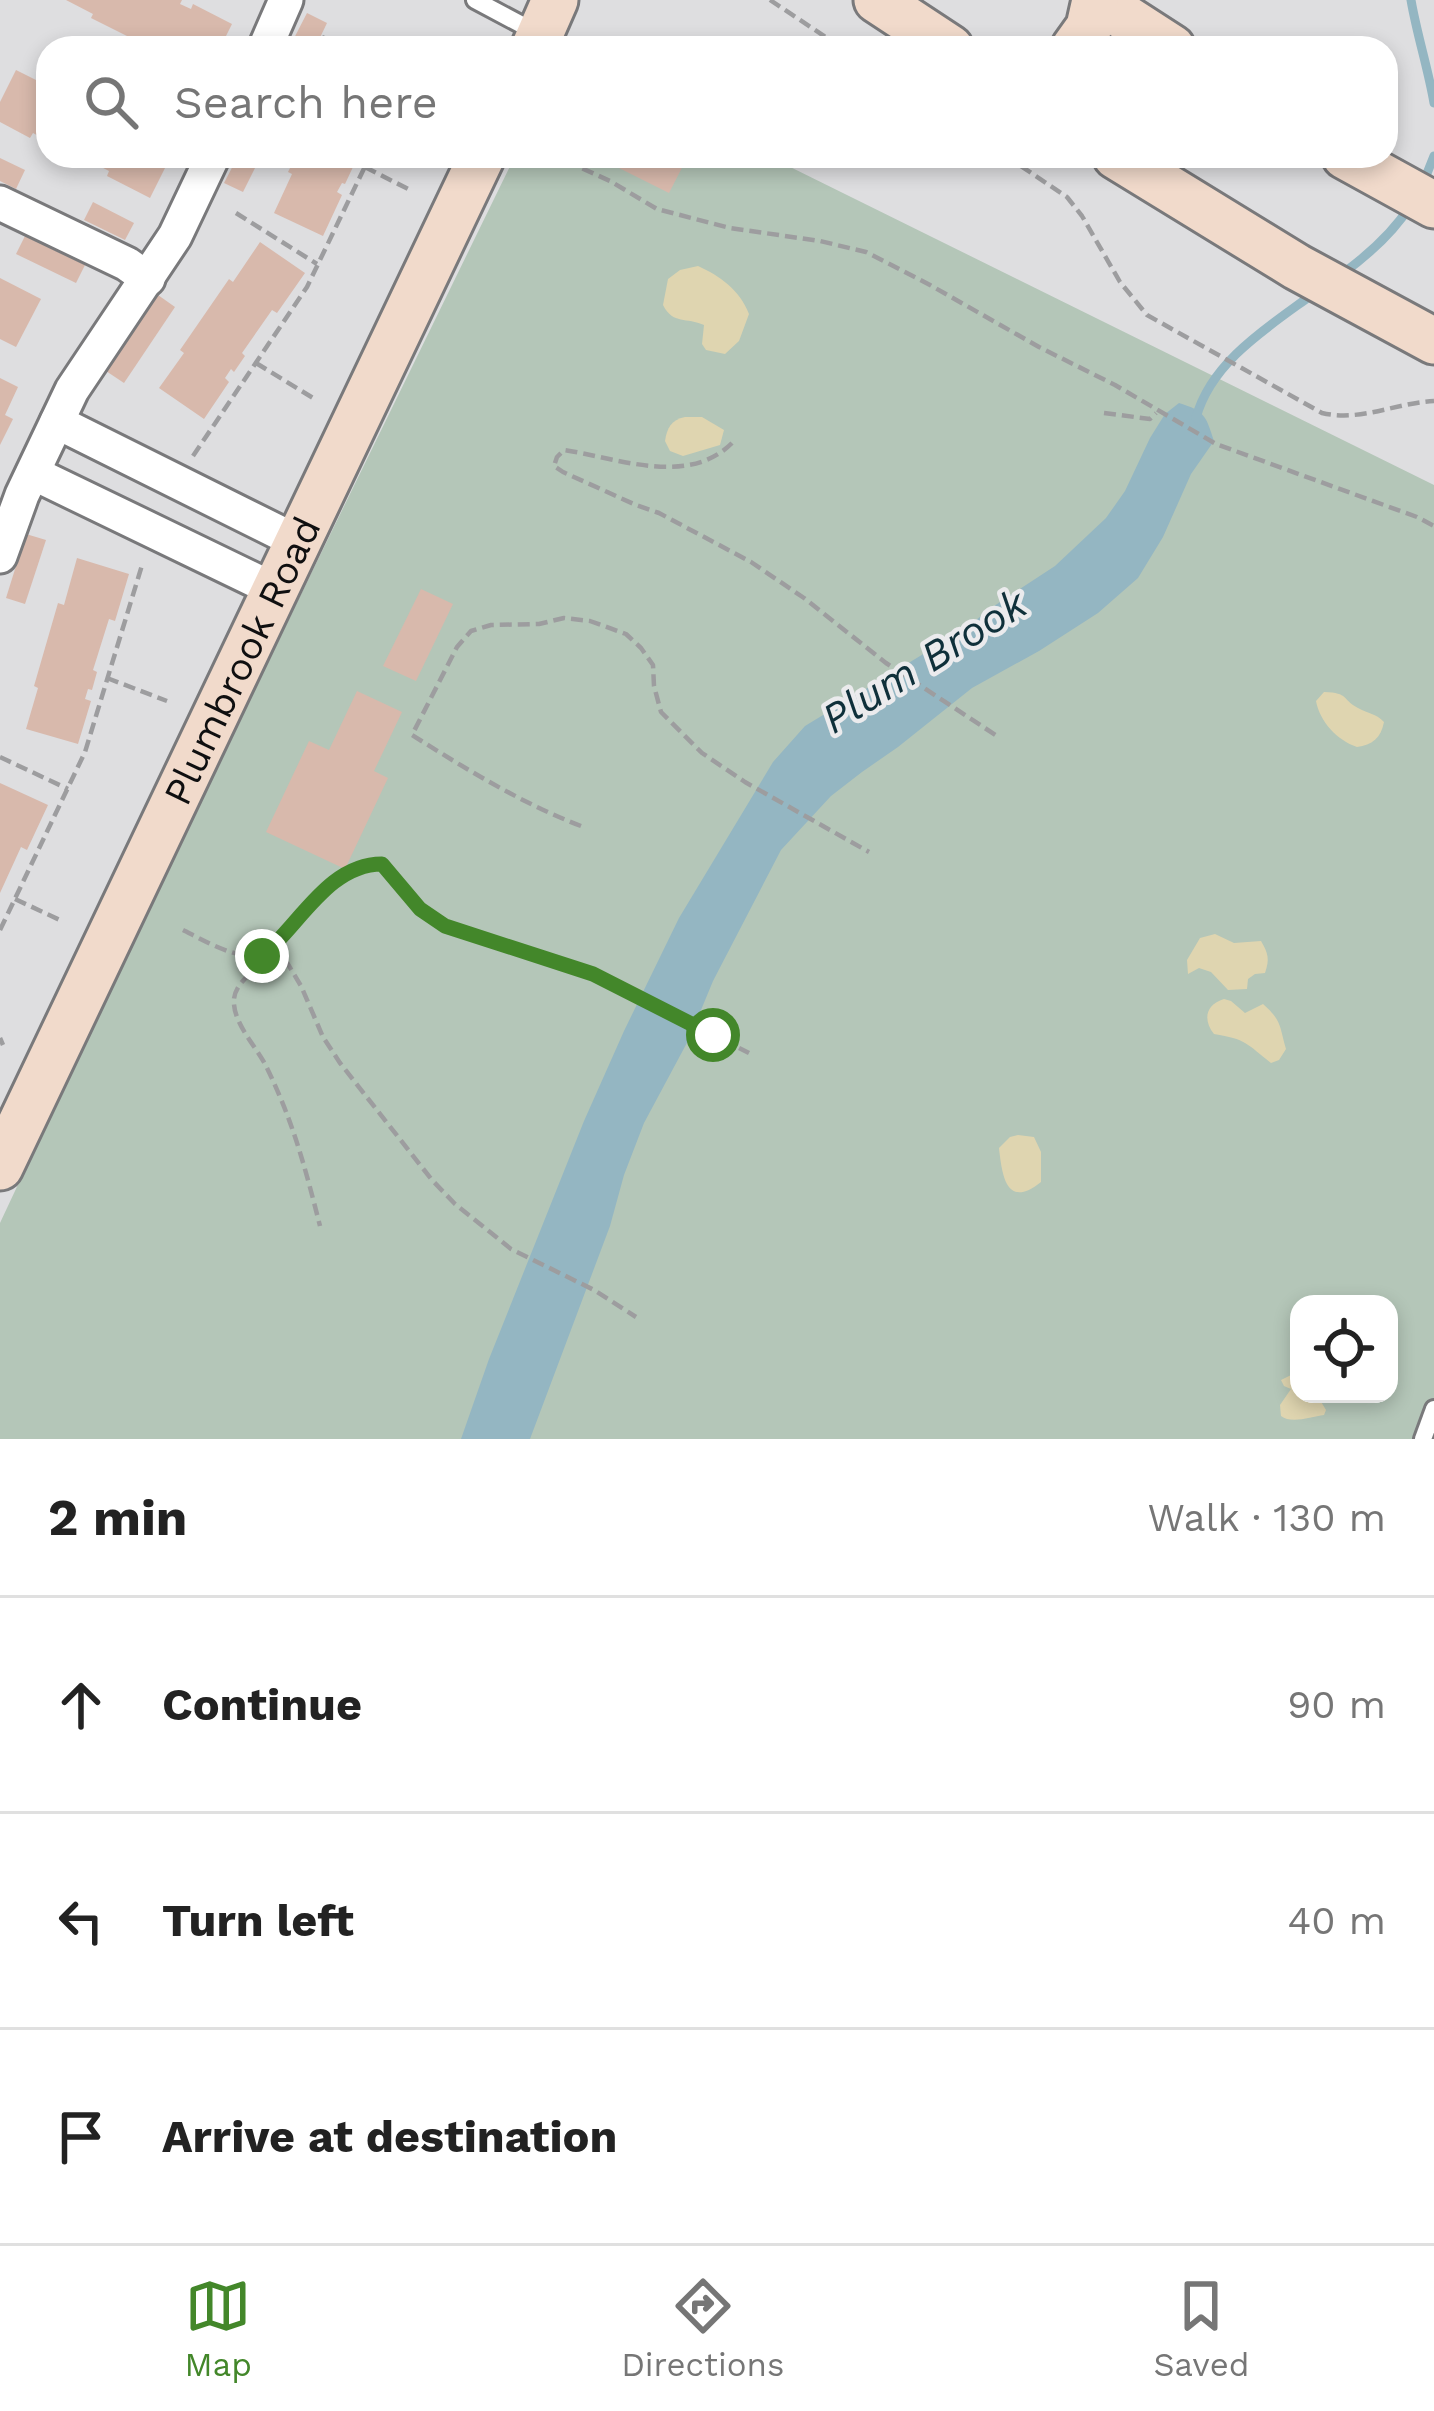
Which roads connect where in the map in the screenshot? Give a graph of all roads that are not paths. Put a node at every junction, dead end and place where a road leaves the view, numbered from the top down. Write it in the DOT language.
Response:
graph roads {
  1 [pos="286,0"];
  2 [pos="475,0"];
  3 [pos="877,0"];
  4 [pos="1096,0"];
  5 [pos="543,27"];
  6 [pos="271,36"];
  7 [pos="932,36"];
  8 [pos="1083,36"];
  9 [pos="1153,36"];
  10 [pos="207,168"];
  11 [pos="476,168"];
  12 [pos="1136,168"];
  13 [pos="1367,168"];
  14 [pos="0,203"];
  15 [pos="1431,203"];
  16 [pos="148,279"];
  17 [pos="1434,341"];
  18 [pos="57,422"];
  19 [pos="32,473"];
  20 [pos="296,541"];
  21 [pos="0,556"];
  22 [pos="273,589"];
  23 [pos="0,1167"];
  24 [pos="1434,1409"];
  25 [pos="1423,1439"];
  1 -- 6 [label="street"];
  2 -- 5 [label="lane"];
  3 -- 7 [label="street"];
  4 -- 8 [label="street"];
  4 -- 9 [label="street"];
  10 -- 16 [label="street"];
  11 -- 20 [label="street, Plumbrook Road"];
  12 -- 17 [label="street"];
  13 -- 15 [label="street"];
  14 -- 16 [label="street"];
  16 -- 18 [label="street"];
  18 -- 19 [label="street"];
  18 -- 20 [label="street"];
  19 -- 21 [label="street"];
  19 -- 22 [label="street"];
  20 -- 22 [label="street, Plumbrook Road"];
  22 -- 23 [label="street, Plumbrook Road"];
  24 -- 25 [label="lane"];
}
